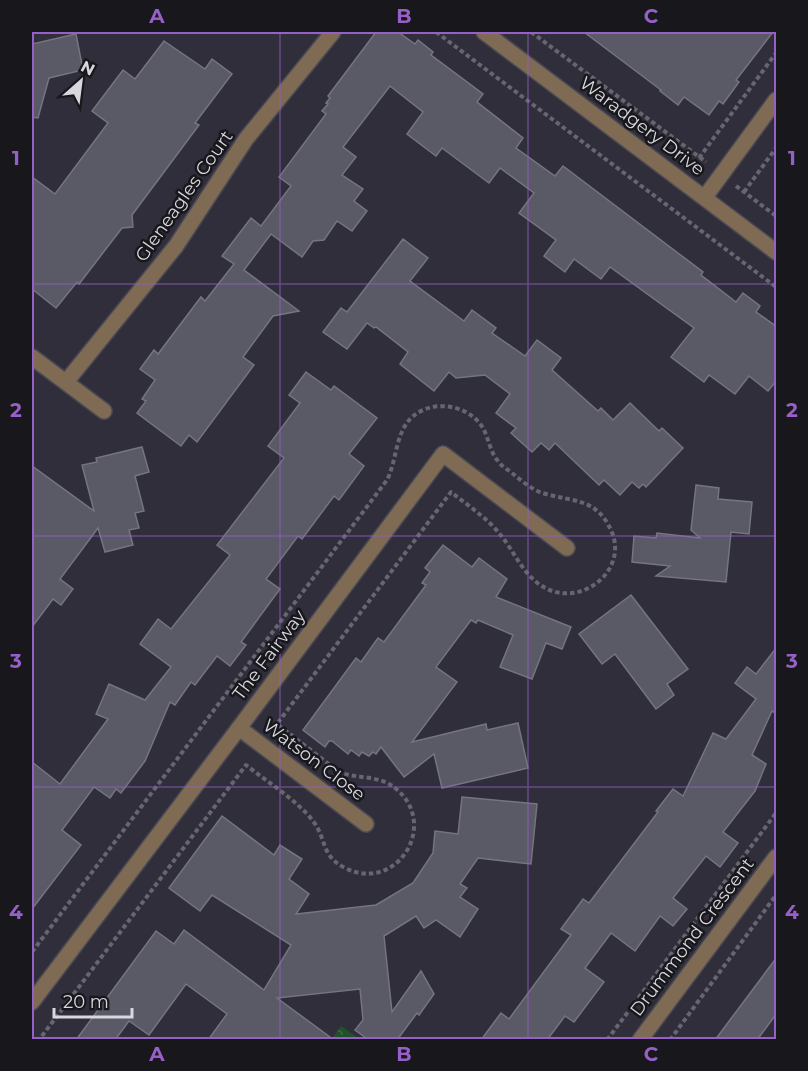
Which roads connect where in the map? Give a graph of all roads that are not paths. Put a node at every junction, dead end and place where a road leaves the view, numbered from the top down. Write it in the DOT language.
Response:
graph roads {
  1 [pos="333,32"];
  2 [pos="484,32"];
  3 [pos="777,100"];
  4 [pos="705,197"];
  5 [pos="777,252"];
  6 [pos="32,357"];
  7 [pos="66,382"];
  8 [pos="104,411"];
  9 [pos="567,548"];
  10 [pos="239,728"];
  11 [pos="366,824"];
  12 [pos="777,857"];
  13 [pos="32,1002"];
  14 [pos="640,1040"];
  1 -- 7 [label="street, Gleneagles Court"];
  2 -- 4 [label="street, Waradgery Drive"];
  3 -- 4 [label="street"];
  4 -- 5 [label="street, Waradgery Drive"];
  6 -- 7 [label="street"];
  7 -- 8 [label="street"];
  9 -- 10 [label="street, The Fairway"];
  10 -- 11 [label="street, Watson Close"];
  10 -- 13 [label="street, The Fairway"];
  12 -- 14 [label="street, Drummond Crescent"];
}
